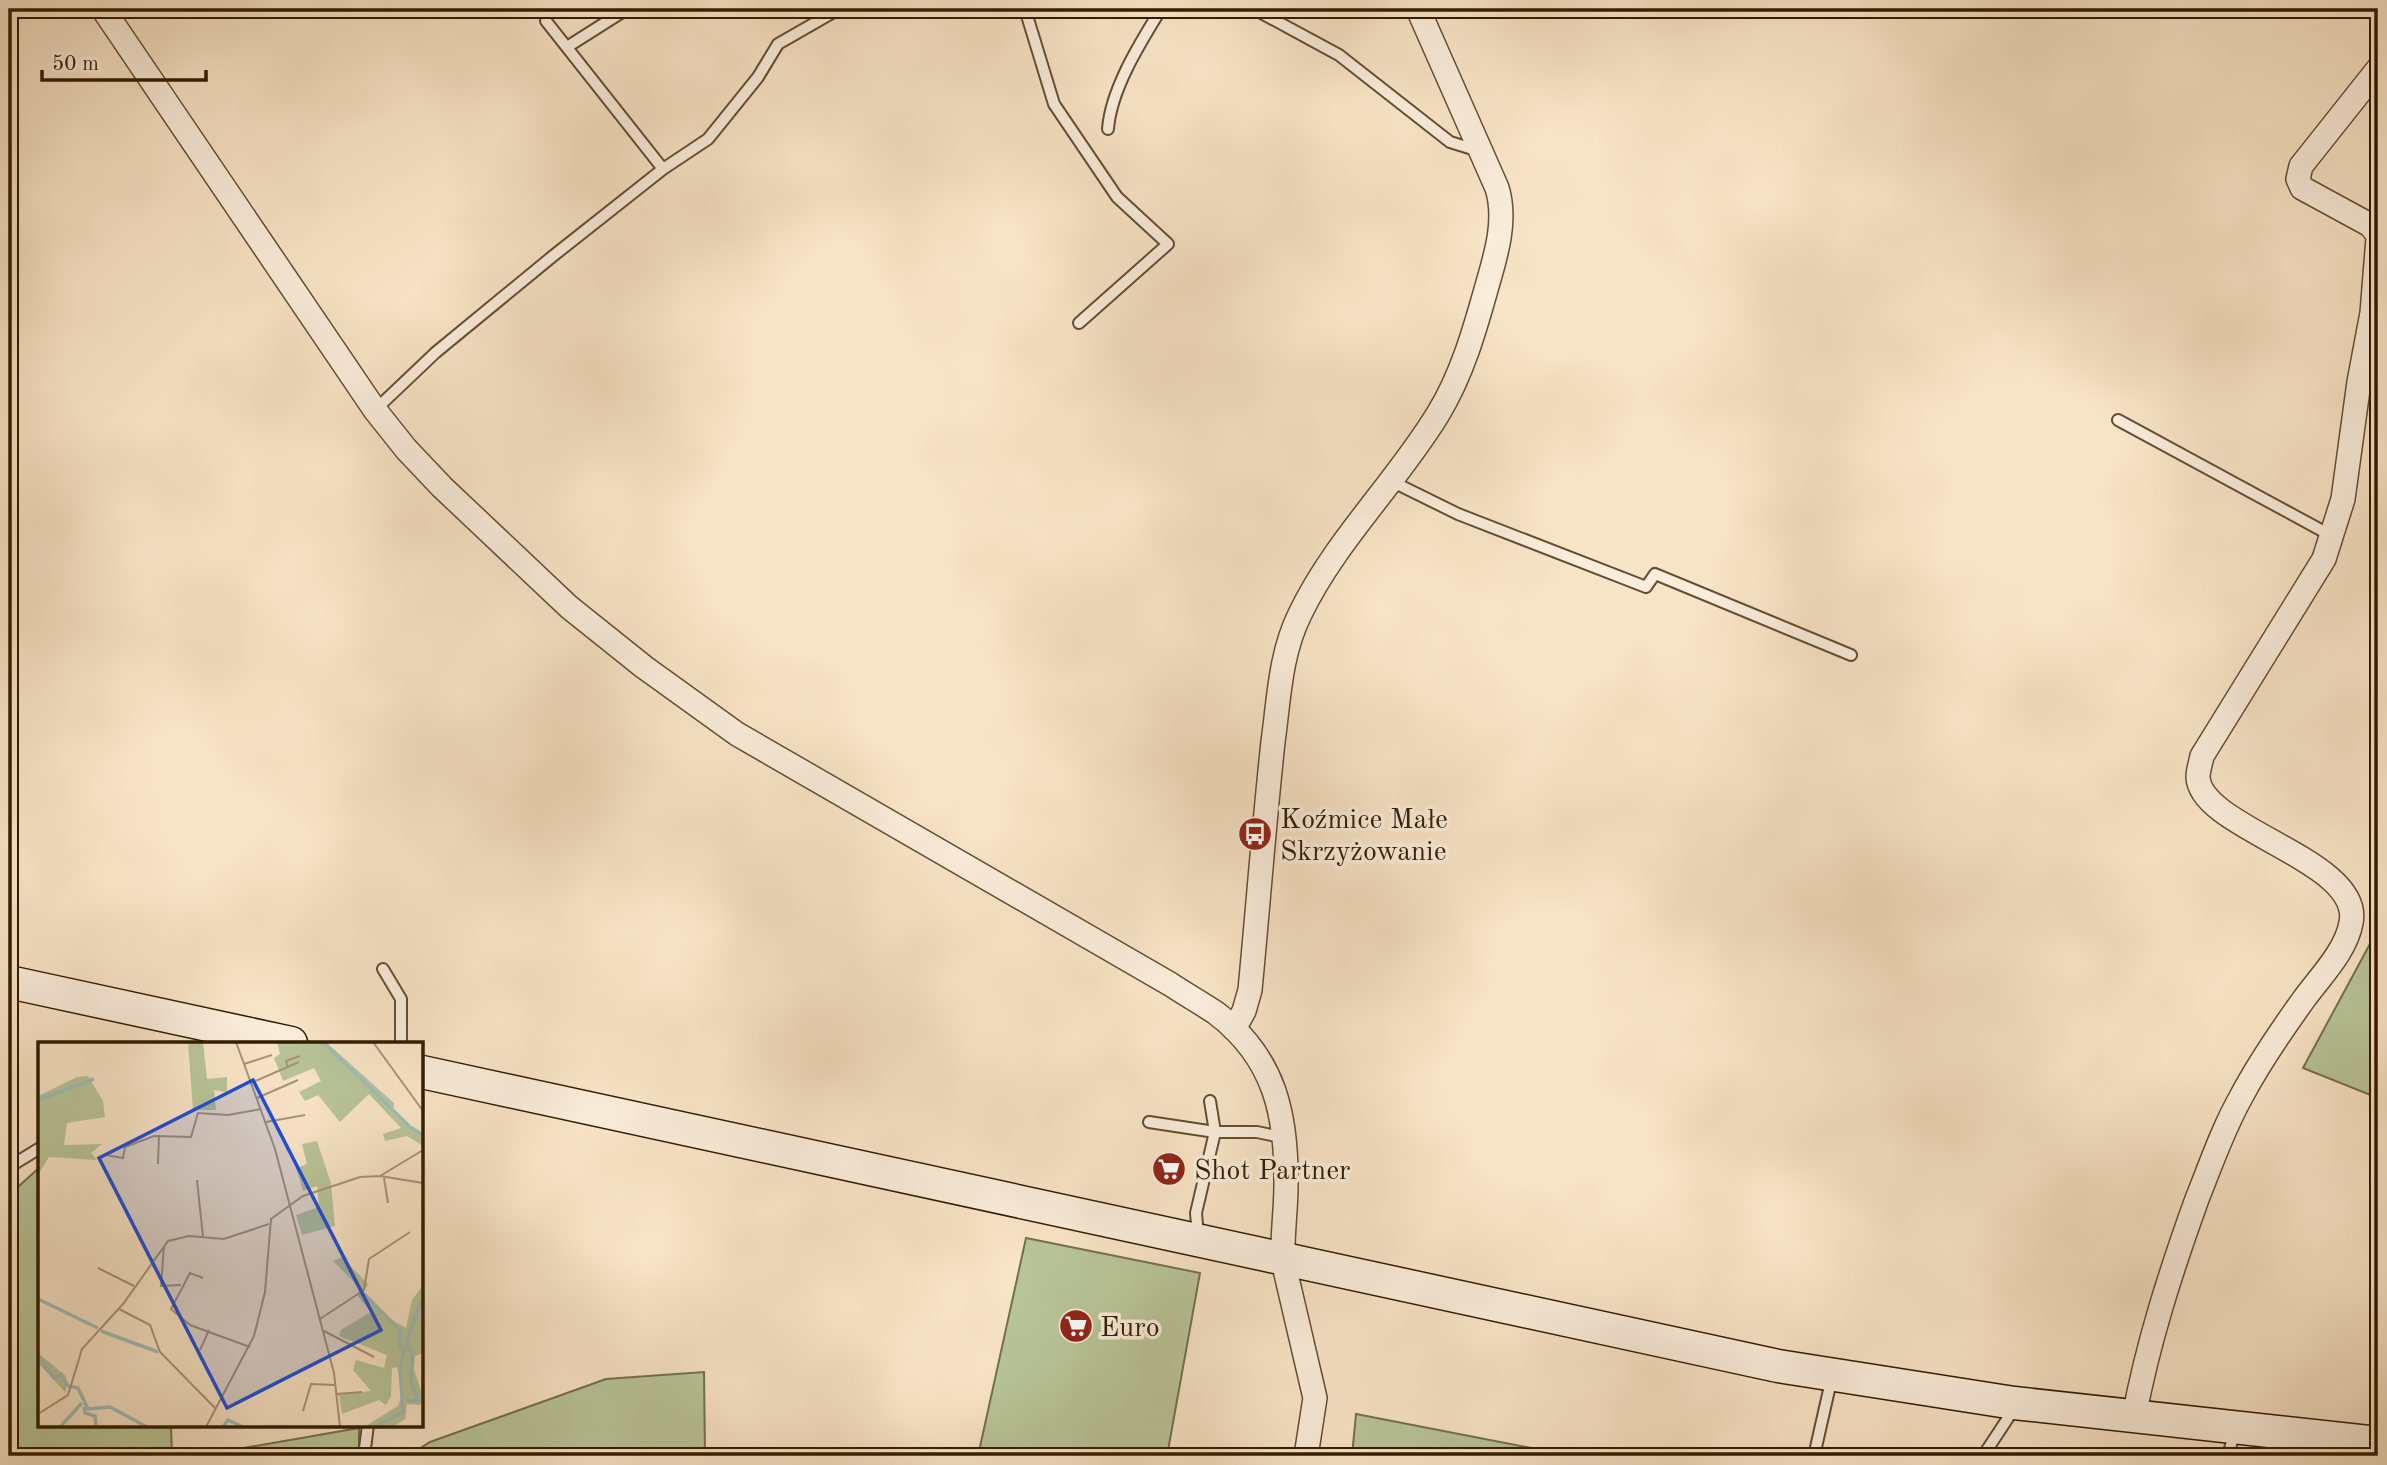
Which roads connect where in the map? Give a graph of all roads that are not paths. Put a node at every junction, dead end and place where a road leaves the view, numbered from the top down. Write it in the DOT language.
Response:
graph roads {
  1 [pos="103,9"];
  2 [pos="627,9"];
  3 [pos="839,9"];
  4 [pos="1025,9"];
  5 [pos="1161,9"];
  6 [pos="1254,9"];
  7 [pos="1418,9"];
  8 [pos="546,21"];
  9 [pos="567,47"];
  10 [pos="2378,69"];
  11 [pos="1108,129"];
  12 [pos="1481,152"];
  13 [pos="663,169"];
  14 [pos="2378,236"];
  15 [pos="1079,323"];
  16 [pos="375,410"];
  17 [pos="2118,419"];
  18 [pos="1391,481"];
  19 [pos="2332,536"];
  20 [pos="1850,655"];
  21 [pos="383,969"];
  22 [pos="9,982"];
  23 [pos="1234,1030"];
  24 [pos="283,1042"];
  25 [pos="401,1042"];
  26 [pos="424,1072"];
  27 [pos="1210,1101"];
  28 [pos="1149,1122"];
  29 [pos="1215,1132"];
  30 [pos="1285,1138"];
  31 [pos="38,1149"];
  32 [pos="9,1167"];
  33 [pos="1199,1242"];
  34 [pos="1283,1261"];
  35 [pos="1828,1374"];
  36 [pos="2014,1402"];
  37 [pos="2134,1417"];
  38 [pos="368,1426"];
  39 [pos="2232,1442"];
  40 [pos="2376,1447"];
  41 [pos="364,1456"];
  42 [pos="1306,1456"];
  43 [pos="1814,1456"];
  44 [pos="1983,1456"];
  1 -- 16 [label="street"];
  2 -- 9 [label="lane"];
  3 -- 13 [label="lane"];
  4 -- 15 [label="lane"];
  5 -- 11 [label="lane"];
  6 -- 12 [label="lane"];
  7 -- 12 [label="street"];
  8 -- 9 [label="lane"];
  9 -- 13 [label="lane"];
  10 -- 14 [label="street"];
  12 -- 18 [label="street"];
  13 -- 16 [label="lane"];
  14 -- 19 [label="street"];
  16 -- 23 [label="street"];
  17 -- 19 [label="lane"];
  18 -- 20 [label="lane"];
  18 -- 23 [label="street"];
  19 -- 37 [label="street"];
  21 -- 25 [label="lane"];
  22 -- 24 [label="main road"];
  23 -- 30 [label="street"];
  26 -- 33 [label="main road"];
  27 -- 29 [label="lane"];
  28 -- 29 [label="lane"];
  29 -- 30 [label="lane"];
  29 -- 33 [label="lane"];
  30 -- 34 [label="street"];
  31 -- 32 [label="lane"];
  33 -- 34 [label="main road"];
  34 -- 35 [label="main road"];
  34 -- 42 [label="street"];
  35 -- 36 [label="main road"];
  35 -- 43 [label="lane"];
  36 -- 37 [label="main road"];
  36 -- 44 [label="lane"];
  37 -- 39 [label="main road"];
  38 -- 41 [label="lane"];
  39 -- 40 [label="main road"];
}
